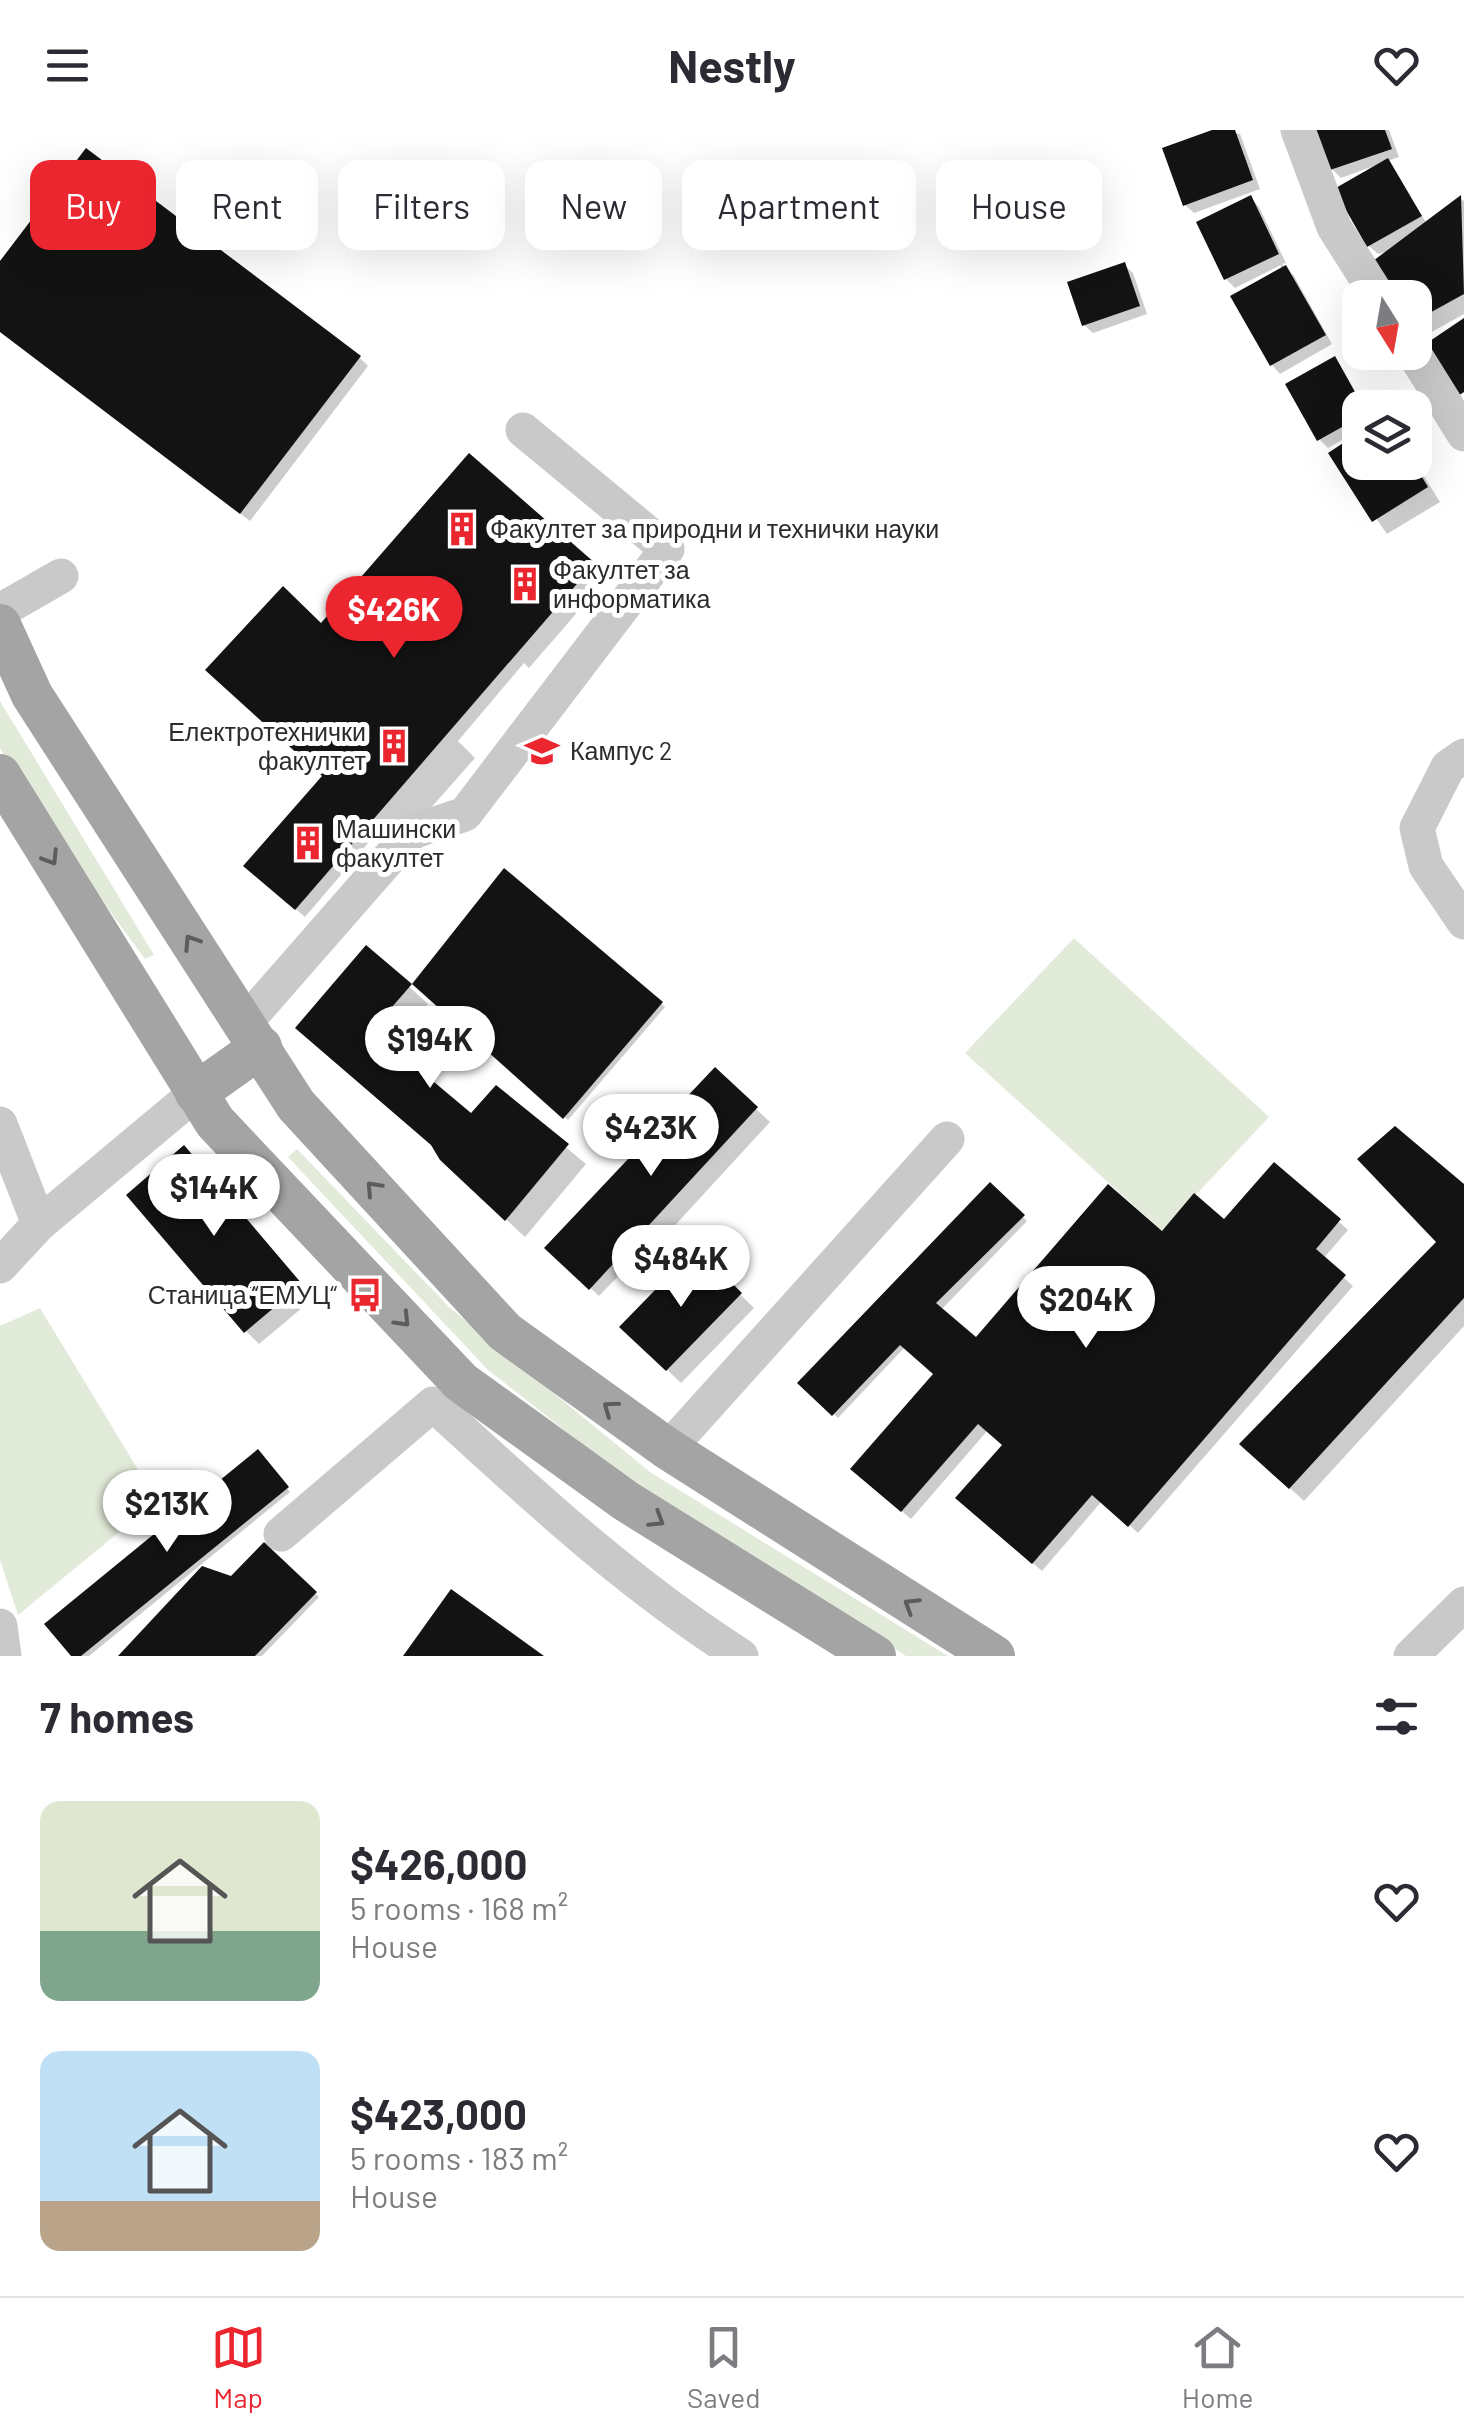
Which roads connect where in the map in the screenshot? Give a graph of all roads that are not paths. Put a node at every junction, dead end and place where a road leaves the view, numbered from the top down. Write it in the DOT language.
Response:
graph roads {
  1 [pos="1298,130"];
  2 [pos="1367,280"];
  3 [pos="1424,370"];
  4 [pos="523,430"];
  5 [pos="1464,434"];
  6 [pos="61,576"];
  7 [pos="0,611"];
  8 [pos="0,625"];
  9 [pos="1464,756"];
  10 [pos="0,775"];
  11 [pos="1464,922"];
  12 [pos="252,1035"];
  13 [pos="196,1092"];
  14 [pos="0,1124"];
  15 [pos="947,1138"];
  16 [pos="39,1224"];
  17 [pos="0,1266"];
  18 [pos="668,1449"];
  19 [pos="282,1534"];
  20 [pos="1464,1604"];
  21 [pos="0,1626"];
  22 [pos="4,1656"];
  23 [pos="741,1656"];
  24 [pos="875,1656"];
  25 [pos="994,1656"];
  26 [pos="1410,1656"];
  1 -- 2 [label="street"];
  3 -- 5 [label="street"];
  4 -- 12 [label="street"];
  6 -- 7 [label="street"];
  12 -- 8 [label="main road, one-way"];
  9 -- 11 [label="street"];
  10 -- 13 [label="main road, one-way"];
  12 -- 13 [label="main road"];
  18 -- 12 [label="main road, one-way"];
  13 -- 16 [label="street"];
  13 -- 24 [label="main road, one-way"];
  14 -- 16 [label="street"];
  15 -- 18 [label="street"];
  16 -- 17 [label="street"];
  25 -- 18 [label="main road, one-way"];
  19 -- 23 [label="street"];
  20 -- 26 [label="street"];
  21 -- 22 [label="street"];
}
